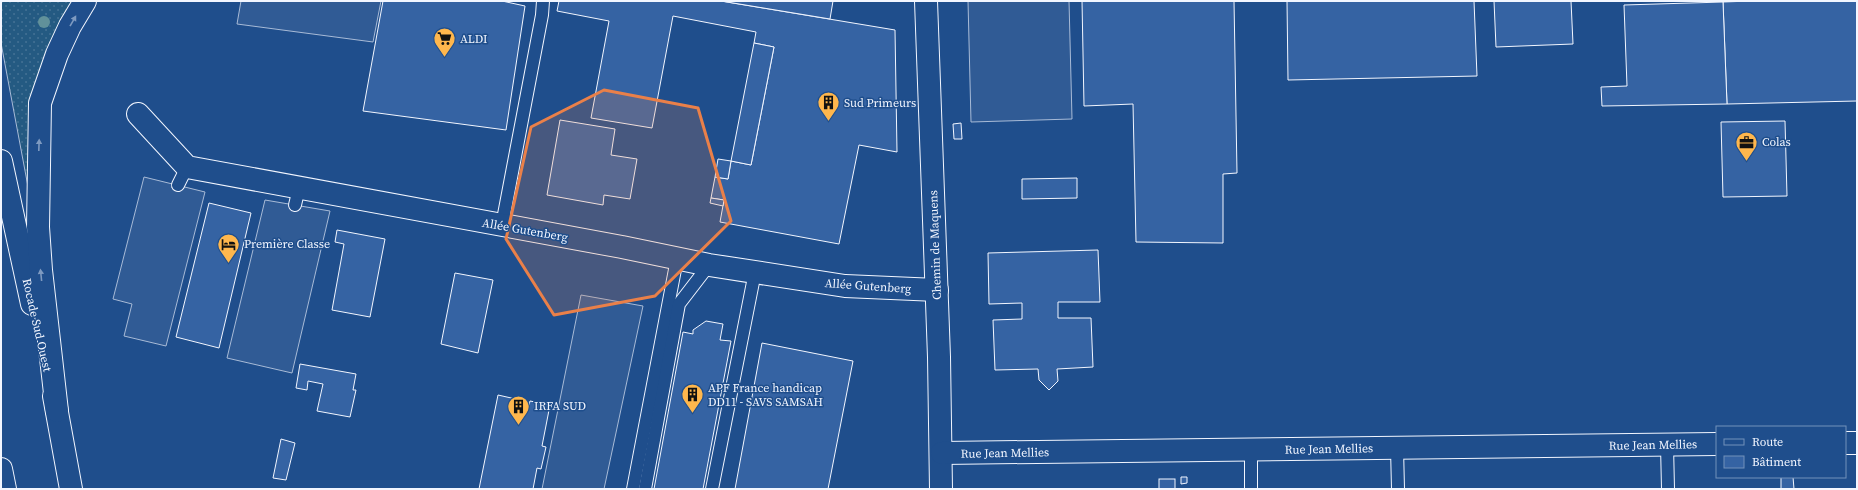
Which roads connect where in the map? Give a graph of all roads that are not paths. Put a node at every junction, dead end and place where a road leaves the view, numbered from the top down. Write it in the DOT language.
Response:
graph roads {
  1 [pos="84,1"];
  2 [pos="543,1"];
  3 [pos="926,1"];
  4 [pos="138,114"];
  5 [pos="1,161"];
  6 [pos="502,225"];
  7 [pos="677,259"];
  8 [pos="709,265"];
  9 [pos="755,272"];
  10 [pos="937,290"];
  11 [pos="57,411"];
  12 [pos="1846,443"];
  13 [pos="1857,443"];
  14 [pos="1716,444"];
  15 [pos="1667,445"];
  16 [pos="1397,448"];
  17 [pos="1251,450"];
  18 [pos="942,453"];
  19 [pos="1,469"];
  20 [pos="5,489"];
  21 [pos="71,489"];
  22 [pos="633,489"];
  23 [pos="645,489"];
  24 [pos="712,489"];
  25 [pos="941,489"];
  26 [pos="1251,489"];
  27 [pos="1398,489"];
  28 [pos="1668,489"];
  11 -- 1 [label="street, one-way"];
  2 -- 6 [label="lane"];
  3 -- 10 [label="street, Chemin de Maquens"];
  4 -- 6 [label="street, Allée Gutenberg"];
  5 -- 11 [label="street, Rocade Sud Ouest"];
  6 -- 7 [label="street, Allée Gutenberg"];
  7 -- 8 [label="street, Allée Gutenberg"];
  7 -- 22 [label="lane"];
  8 -- 9 [label="street, Allée Gutenberg"];
  8 -- 23 [label="lane"];
  9 -- 10 [label="street, Allée Gutenberg"];
  9 -- 24 [label="lane"];
  10 -- 18 [label="street, Chemin de Maquens"];
  11 -- 21 [label="street, Rocade Sud Ouest"];
  12 -- 13 [label="street"];
  14 -- 15 [label="street, Rue Jean Mellies"];
  15 -- 16 [label="street, Rue Jean Mellies"];
  15 -- 28 [label="lane"];
  16 -- 17 [label="street, Rue Jean Mellies"];
  16 -- 27 [label="lane"];
  17 -- 18 [label="street, Rue Jean Mellies"];
  17 -- 26 [label="lane"];
  18 -- 25 [label="street, Chemin de Maquens"];
  19 -- 20 [label="street"];
}
